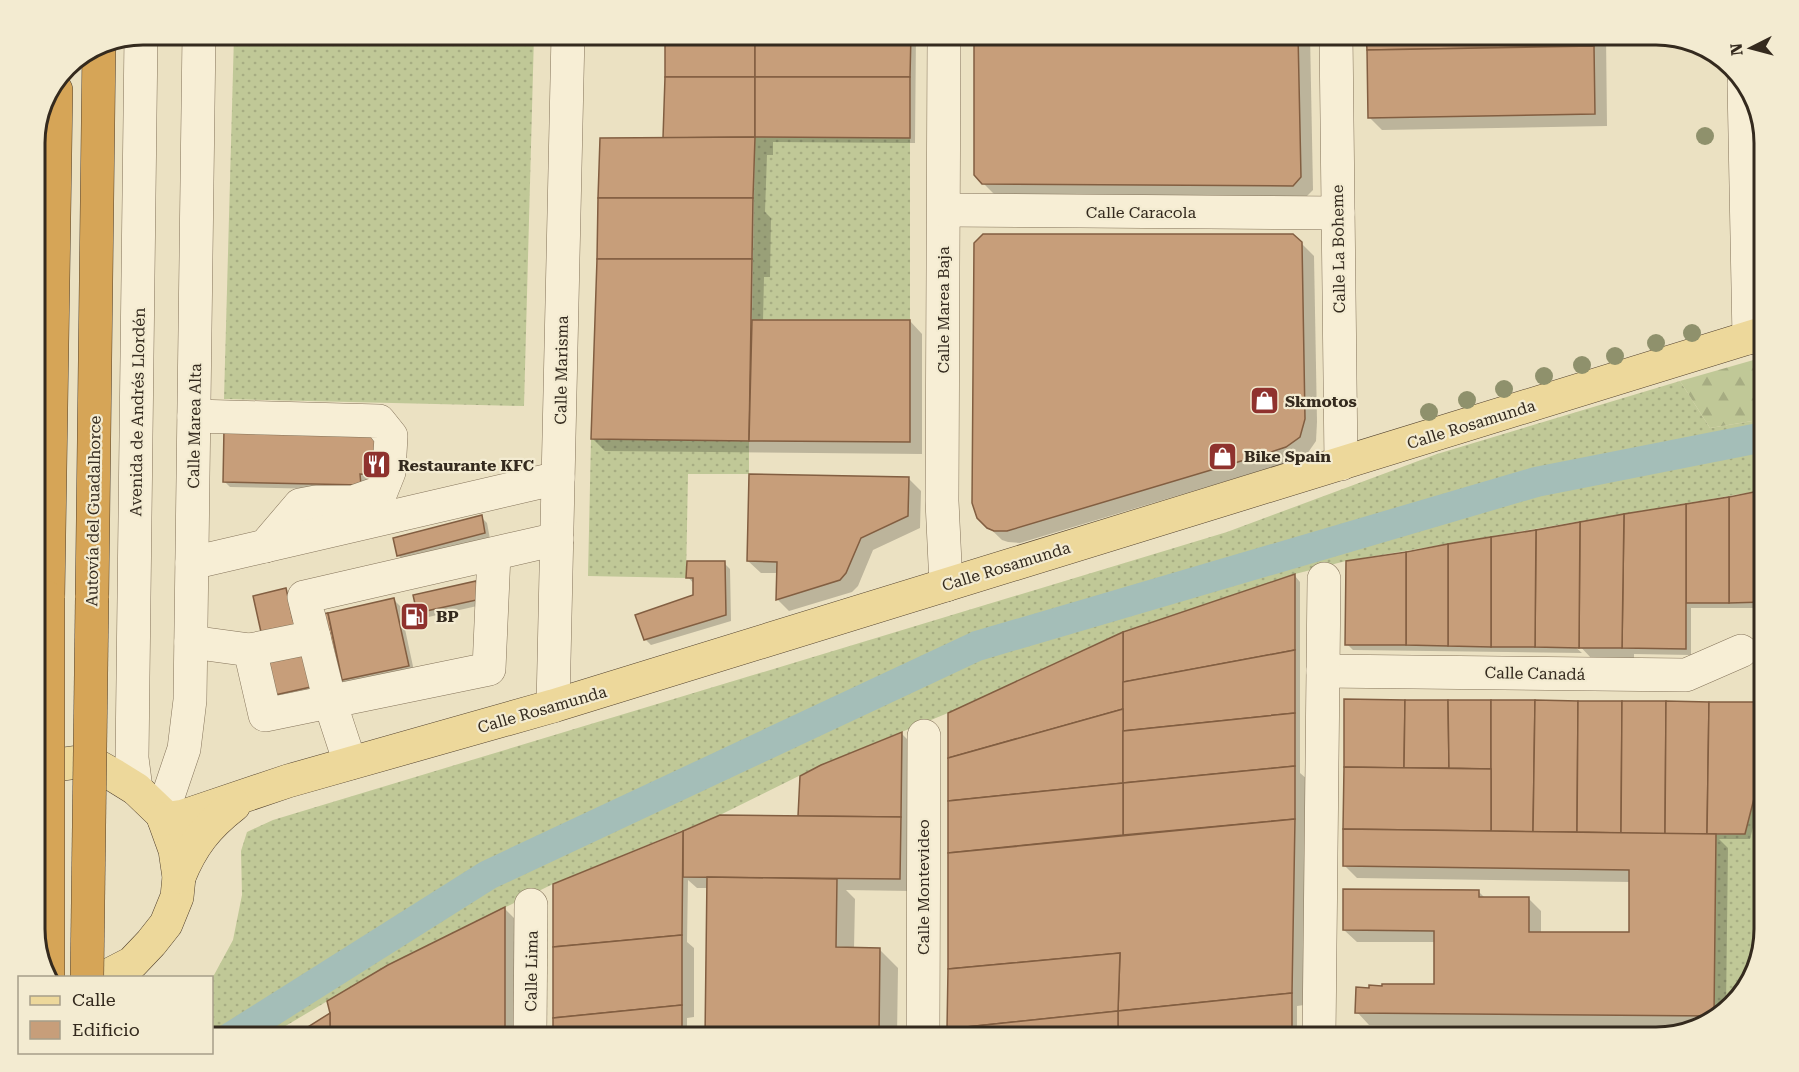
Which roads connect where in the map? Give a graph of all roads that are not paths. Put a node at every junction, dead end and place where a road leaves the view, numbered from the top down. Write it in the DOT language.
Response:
graph roads {
  1 [pos="141,45"];
  2 [pos="199,45"];
  3 [pos="568,45"];
  4 [pos="944,45"];
  5 [pos="1336,45"];
  6 [pos="99,56"];
  7 [pos="56,99"];
  8 [pos="1746,104"];
  9 [pos="1754,196"];
  10 [pos="944,210"];
  11 [pos="1338,213"];
  12 [pos="1754,336"];
  13 [pos="194,416"];
  14 [pos="1341,464"];
  15 [pos="558,478"];
  16 [pos="557,539"];
  17 [pos="266,546"];
  18 [pos="494,554"];
  19 [pos="192,563"];
  20 [pos="1324,579"];
  21 [pos="946,585"];
  22 [pos="314,637"];
  23 [pos="190,642"];
  24 [pos="250,650"];
  25 [pos="1742,651"];
  26 [pos="1323,671"];
  27 [pos="330,702"];
  28 [pos="553,706"];
  29 [pos="924,736"];
  30 [pos="350,763"];
  31 [pos="45,767"];
  32 [pos="135,789"];
  33 [pos="247,795"];
  34 [pos="163,816"];
  35 [pos="179,877"];
  36 [pos="531,905"];
  37 [pos="48,954"];
  38 [pos="122,973"];
  39 [pos="87,976"];
  40 [pos="530,1027"];
  41 [pos="923,1027"];
  42 [pos="1319,1027"];
  1 -- 32 [label="street, Avenida de Andrés Llordén"];
  2 -- 13 [label="street, Calle Marea Alta"];
  3 -- 15 [label="street, Calle Marisma"];
  4 -- 10 [label="street, Calle Marea Baja"];
  5 -- 11 [label="street, Calle La Boheme"];
  6 -- 39 [label="highway, Autovía del Guadalhorce, bridge"];
  7 -- 37 [label="highway, bridge"];
  8 -- 9 [label="street"];
  10 -- 11 [label="street, Calle Caracola"];
  10 -- 21 [label="street, Calle Marea Baja"];
  11 -- 14 [label="street, Calle La Boheme"];
  12 -- 14 [label="main road, Calle Rosamunda"];
  13 -- 17 [label="street"];
  13 -- 19 [label="street, Calle Marea Alta"];
  14 -- 21 [label="main road, Calle Rosamunda"];
  15 -- 16 [label="street, Calle Marisma"];
  15 -- 17 [label="street"];
  16 -- 18 [label="street"];
  16 -- 28 [label="street, Calle Marisma"];
  17 -- 19 [label="street"];
  18 -- 22 [label="street"];
  18 -- 27 [label="street"];
  19 -- 23 [label="street, Calle Marea Alta"];
  20 -- 26 [label="street"];
  21 -- 28 [label="main road, Calle Rosamunda"];
  22 -- 24 [label="street"];
  22 -- 27 [label="street"];
  23 -- 24 [label="street"];
  23 -- 34 [label="street, Calle Marea Alta"];
  24 -- 27 [label="street"];
  25 -- 26 [label="street, Calle Canadá"];
  26 -- 42 [label="street"];
  27 -- 30 [label="street"];
  28 -- 30 [label="main road, Calle Rosamunda"];
  29 -- 41 [label="street, Calle Montevideo"];
  30 -- 33 [label="main road, Calle Rosamunda"];
  31 -- 32 [label="main road"];
  32 -- 34 [label="main road"];
  33 -- 34 [label="main road, Calle Rosamunda"];
  33 -- 35 [label="main road, Calle Rosamunda"];
  34 -- 35 [label="main road"];
  35 -- 38 [label="main road"];
  36 -- 40 [label="street, Calle Lima"];
}
